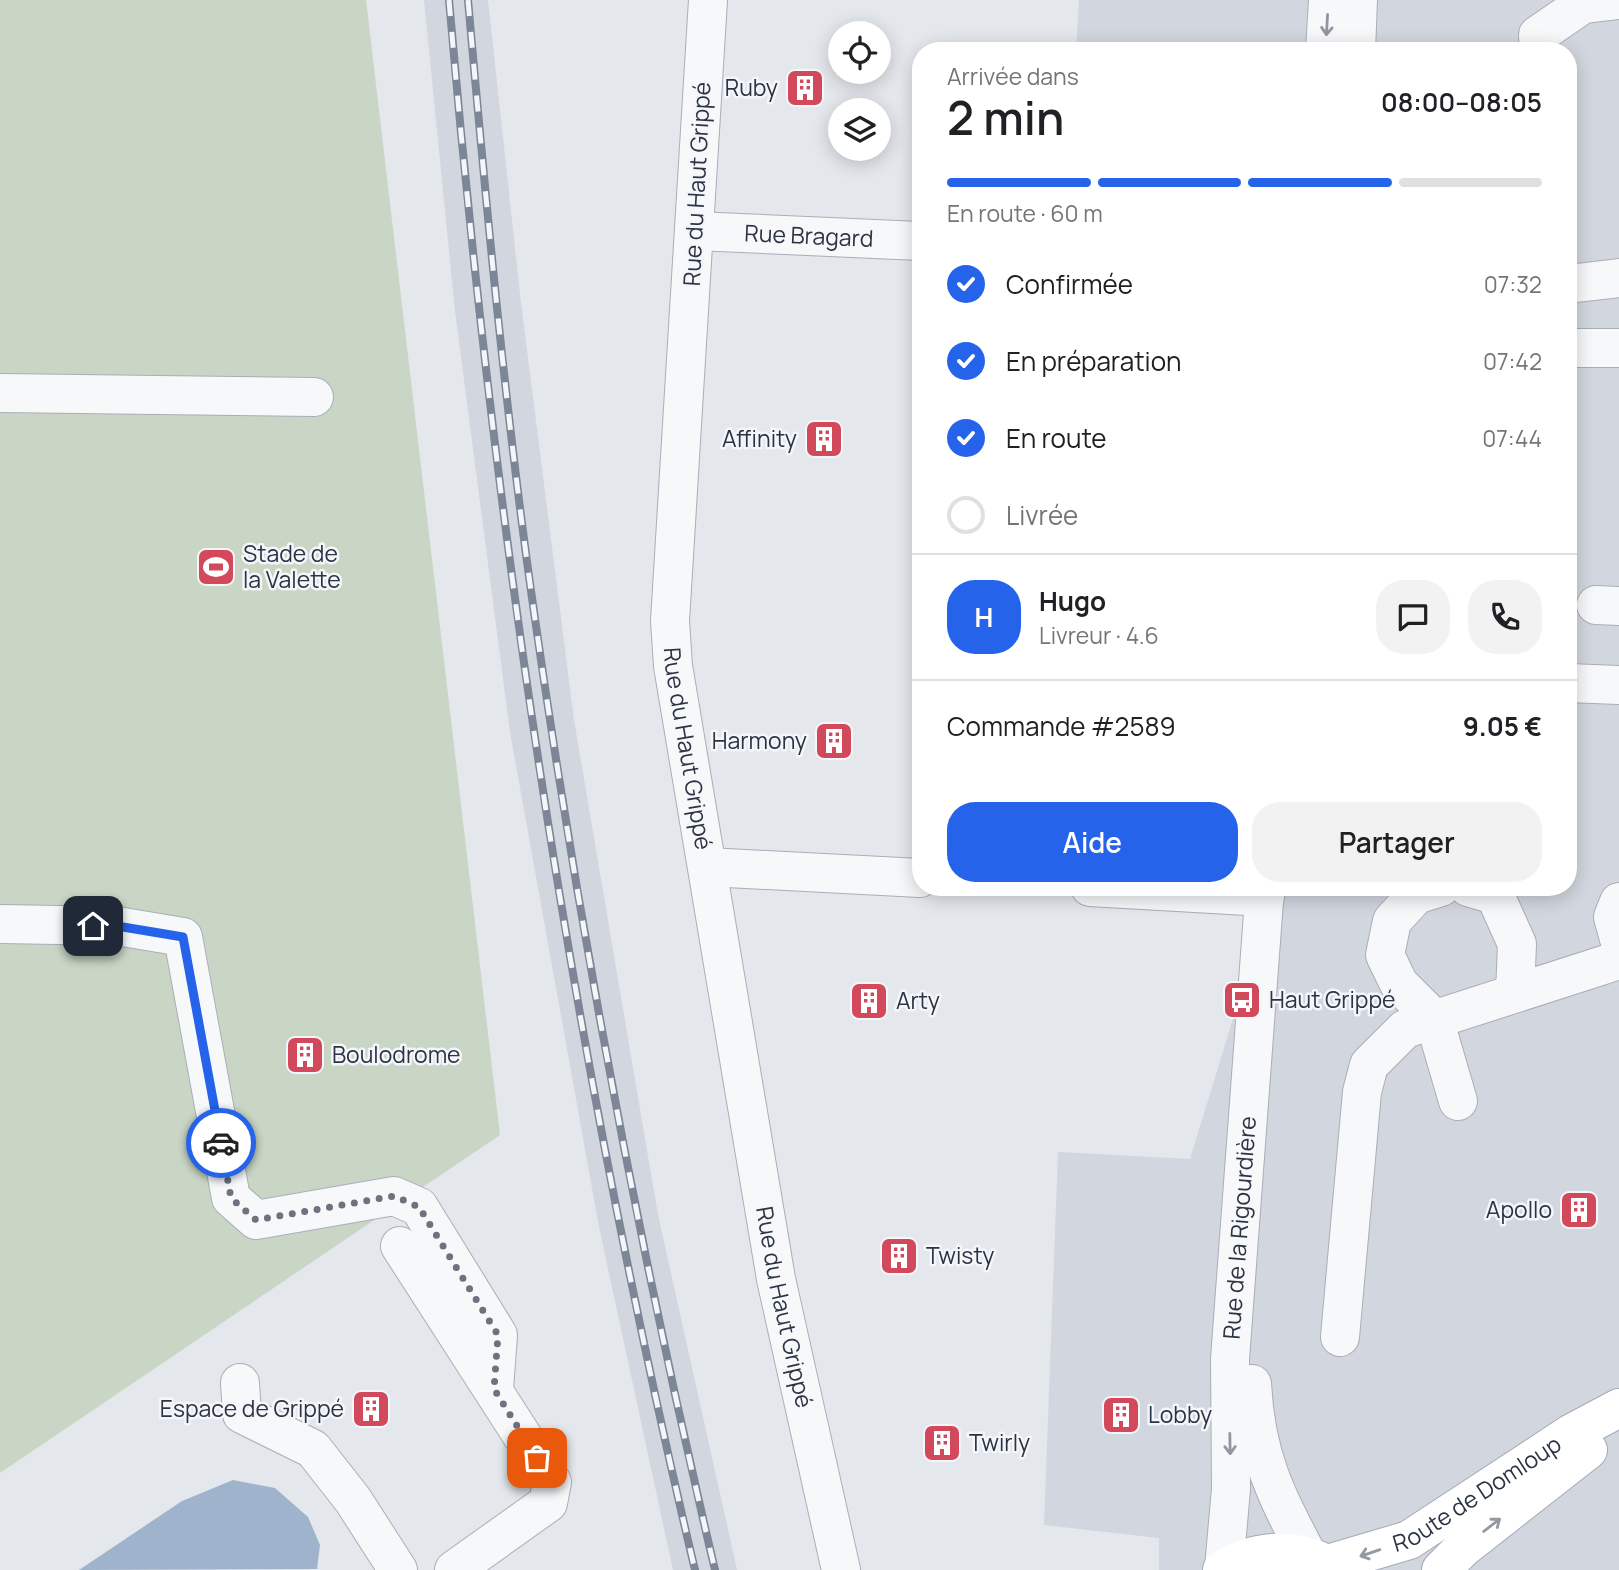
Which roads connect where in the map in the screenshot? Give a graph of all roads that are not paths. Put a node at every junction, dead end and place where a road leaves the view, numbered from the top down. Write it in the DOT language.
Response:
graph roads {
  1 [pos="708,0"];
  2 [pos="1328,0"];
  3 [pos="1358,0"];
  4 [pos="1619,0"];
  5 [pos="1326,42"];
  6 [pos="1356,42"];
  7 [pos="1538,42"];
  8 [pos="695,232"];
  9 [pos="912,241"];
  10 [pos="1619,278"];
  11 [pos="1577,283"];
  12 [pos="1577,348"];
  13 [pos="1619,348"];
  14 [pos="0,393"];
  15 [pos="314,397"];
  16 [pos="1577,683"];
  17 [pos="1619,685"];
  18 [pos="708,867"];
  19 [pos="912,878"];
  20 [pos="1271,896"];
  21 [pos="1272,896"];
  22 [pos="1415,896"];
  23 [pos="1495,896"];
  24 [pos="1619,902"];
  25 [pos="0,923"];
  26 [pos="1619,939"];
  27 [pos="1619,960"];
  28 [pos="1515,993"];
  29 [pos="1434,1019"];
  30 [pos="1458,1101"];
  31 [pos="400,1246"];
  32 [pos="1340,1337"];
  33 [pos="240,1383"];
  34 [pos="494,1389"];
  35 [pos="1619,1408"];
  36 [pos="1619,1422"];
  37 [pos="1325,1563"];
  38 [pos="1223,1569"];
  39 [pos="398,1570"];
  40 [pos="454,1570"];
  41 [pos="841,1570"];
  42 [pos="1441,1570"];
  1 -- 8 [label="street, Rue du Haut Grippé"];
  2 -- 5 [label="street, one-way"];
  3 -- 6 [label="street"];
  4 -- 7 [label="street"];
  8 -- 9 [label="street, Rue Bragard"];
  8 -- 18 [label="street, Rue du Haut Grippé"];
  10 -- 11 [label="street"];
  12 -- 13 [label="street"];
  14 -- 15 [label="street"];
  16 -- 17 [label="street"];
  18 -- 19 [label="street"];
  18 -- 41 [label="street, Rue du Haut Grippé"];
  20 -- 38 [label="street, Rue de la Rigourdière, one-way"];
  21 -- 37 [label="street, Rue de la Rigourdière"];
  22 -- 29 [label="street"];
  23 -- 28 [label="street"];
  24 -- 26 [label="street"];
  25 -- 34 [label="street"];
  27 -- 28 [label="street"];
  28 -- 29 [label="street"];
  29 -- 30 [label="street"];
  29 -- 32 [label="street"];
  31 -- 34 [label="street"];
  33 -- 39 [label="street"];
  34 -- 40 [label="street"];
  35 -- 37 [label="main road, Route de Domloup, one-way"];
  42 -- 36 [label="main road, Route de Domloup, one-way"];
  37 -- 38 [label="main road"];
}
